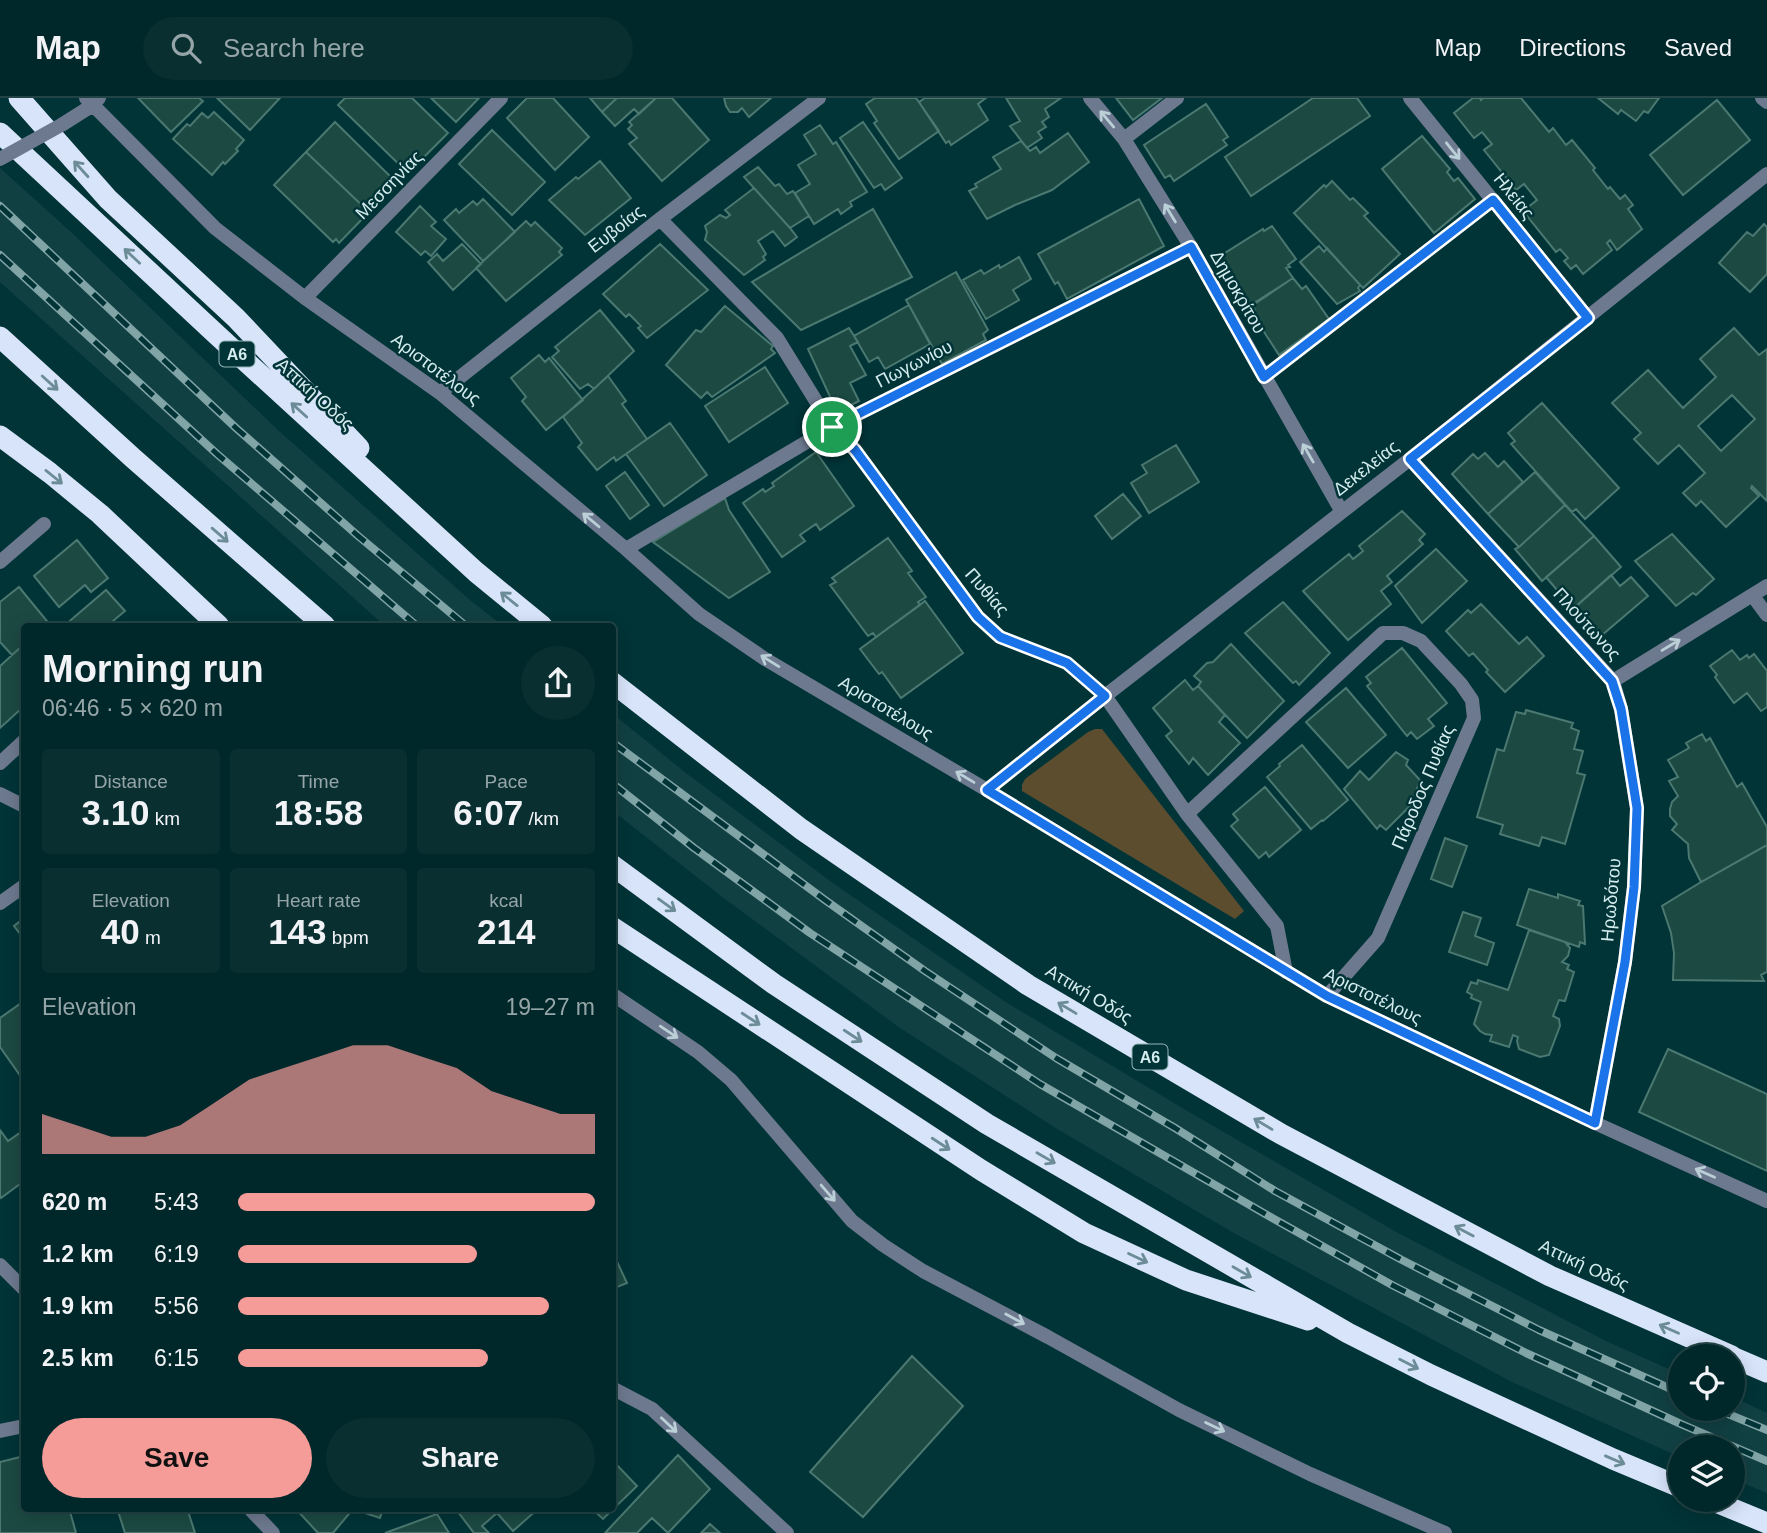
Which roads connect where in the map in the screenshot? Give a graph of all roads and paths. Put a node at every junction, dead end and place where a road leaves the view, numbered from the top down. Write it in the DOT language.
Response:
graph roads {
  1 [pos="19,98"];
  2 [pos="501,98"];
  3 [pos="820,98"];
  4 [pos="1090,98"];
  5 [pos="1177,98"];
  6 [pos="1410,98"];
  7 [pos="1762,98"];
  8 [pos="93,100"];
  9 [pos="1767,102"];
  10 [pos="0,132"];
  11 [pos="1124,139"];
  12 [pos="0,159"];
  13 [pos="1767,174"];
  14 [pos="1493,200"];
  15 [pos="660,219"];
  16 [pos="1191,247"];
  17 [pos="305,298"];
  18 [pos="1588,318"];
  19 [pos="0,337"];
  20 [pos="1264,377"];
  21 [pos="440,393"];
  22 [pos="832,427"];
  23 [pos="0,436"];
  24 [pos="1410,459"];
  25 [pos="1342,512"];
  26 [pos="44,524"];
  27 [pos="626,549"];
  28 [pos="0,562"];
  29 [pos="476,572"];
  30 [pos="1767,586"];
  31 [pos="1753,596"];
  32 [pos="1767,615"];
  33 [pos="216,623"];
  34 [pos="322,623"];
  35 [pos="538,623"];
  36 [pos="1612,681"];
  37 [pos="616,685"];
  38 [pos="1105,696"];
  39 [pos="21,744"];
  40 [pos="0,763"];
  41 [pos="987,790"];
  42 [pos="0,794"];
  43 [pos="21,804"];
  44 [pos="1187,814"];
  45 [pos="616,868"];
  46 [pos="21,888"];
  47 [pos="0,903"];
  48 [pos="616,930"];
  49 [pos="1286,972"];
  50 [pos="1327,996"];
  51 [pos="616,997"];
  52 [pos="1595,1123"];
  53 [pos="1767,1201"];
  54 [pos="0,1265"];
  55 [pos="21,1286"];
  56 [pos="1348,1333"];
  57 [pos="1705,1344"];
  58 [pos="1745,1362"];
  59 [pos="1767,1372"];
  60 [pos="616,1390"];
  61 [pos="21,1427"];
  62 [pos="0,1431"];
  63 [pos="1668,1482"];
  64 [pos="252,1512"];
  65 [pos="1740,1512"];
  66 [pos="1767,1523"];
  67 [pos="273,1533"];
  68 [pos="787,1533"];
  69 [pos="1445,1533"];
  29 -- 1 [label="highway, one-way"];
  2 -- 17 [label="street, Μεσσηνίας"];
  3 -- 15 [label="street, Ευβοίας"];
  11 -- 4 [label="street, Δημοκρίτου, one-way"];
  5 -- 11 [label="street"];
  6 -- 14 [label="street, Ηλείας, one-way"];
  7 -- 9 [label="street"];
  8 -- 12 [label="street, bridge"];
  8 -- 17 [label="street, Αριστοτέλους"];
  29 -- 10 [label="highway, Αττική Οδός / Α6, one-way"];
  16 -- 11 [label="street, Δημοκρίτου, one-way"];
  13 -- 18 [label="street, Δεκελείας"];
  14 -- 18 [label="street, Ηλείας"];
  14 -- 20 [label="path"];
  15 -- 21 [label="street, Ευβοίας"];
  15 -- 22 [label="street"];
  16 -- 20 [label="street, Δημοκρίτου"];
  16 -- 22 [label="street, Πωγωνίου"];
  17 -- 21 [label="street, Αριστοτέλους"];
  18 -- 24 [label="street, Δεκελείας"];
  19 -- 34 [label="highway, one-way"];
  25 -- 20 [label="street, Δημοκρίτου, one-way"];
  27 -- 21 [label="street, Αριστοτέλους, one-way"];
  22 -- 27 [label="street, Πωγωνίου"];
  22 -- 38 [label="path, Πυθίας"];
  23 -- 33 [label="highway, one-way"];
  24 -- 25 [label="street, Δεκελείας"];
  24 -- 36 [label="street, Πλούτωνος"];
  25 -- 38 [label="street, Δεκελείας"];
  26 -- 28 [label="street"];
  41 -- 27 [label="street, Αριστοτέλους, one-way"];
  35 -- 29 [label="highway, Αττική Οδός / Α6, one-way"];
  30 -- 31 [label="street, Πλούτωνος"];
  31 -- 32 [label="street"];
  36 -- 31 [label="street, Πλούτωνος, one-way"];
  36 -- 52 [label="street, Ηρωδότου"];
  57 -- 37 [label="highway, Αττική Οδός / Α6, one-way"];
  38 -- 41 [label="street, Δεκελείας"];
  38 -- 44 [label="street"];
  39 -- 40 [label="street"];
  41 -- 49 [label="street, Αριστοτέλους"];
  42 -- 43 [label="street"];
  44 -- 49 [label="street"];
  44 -- 50 [label="street, Πάροδος Πυθίας"];
  45 -- 56 [label="highway, one-way"];
  46 -- 47 [label="street"];
  48 -- 56 [label="highway, one-way"];
  49 -- 50 [label="street, Αριστοτέλους"];
  50 -- 52 [label="street, Αριστοτέλους"];
  51 -- 69 [label="street, one-way"];
  53 -- 52 [label="street, Αριστοτέλους, one-way"];
  54 -- 55 [label="street"];
  56 -- 63 [label="highway, one-way"];
  58 -- 59 [label="highway, Αττική Οδός / Α6"];
  60 -- 68 [label="street, one-way"];
  61 -- 62 [label="street"];
  64 -- 67 [label="street"];
  65 -- 66 [label="highway"];
}
